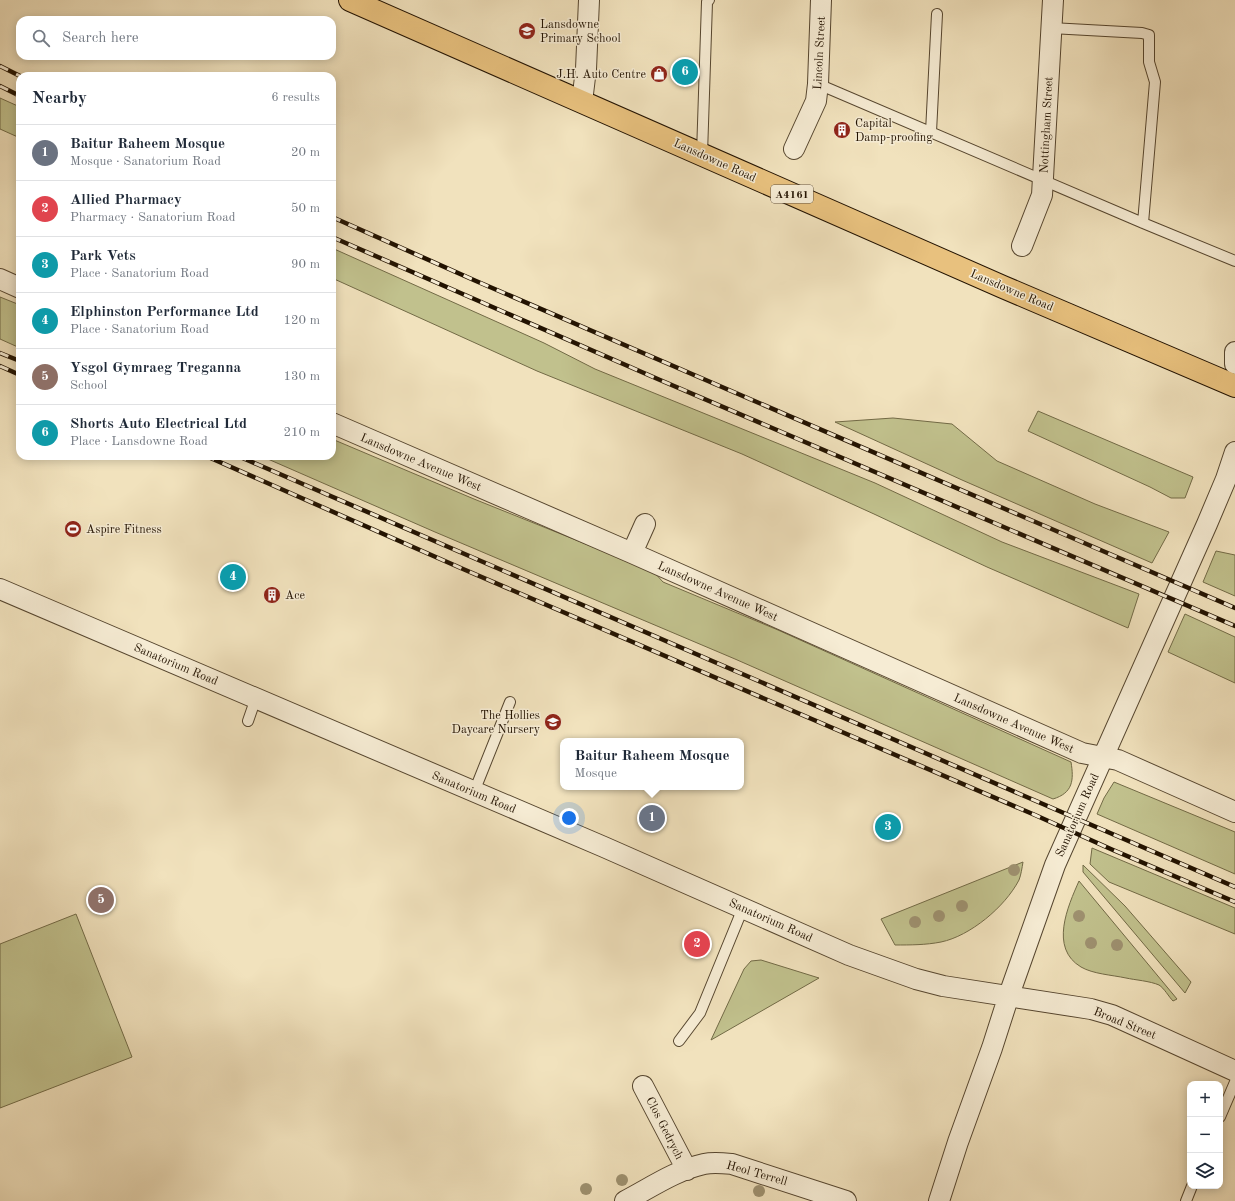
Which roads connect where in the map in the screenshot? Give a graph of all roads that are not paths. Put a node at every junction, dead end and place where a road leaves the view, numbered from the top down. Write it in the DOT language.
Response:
graph roads {
  1 [pos="350,0"];
  2 [pos="589,0"];
  3 [pos="708,0"];
  4 [pos="821,0"];
  5 [pos="1053,0"];
  6 [pos="938,14"];
  7 [pos="1051,28"];
  8 [pos="818,84"];
  9 [pos="582,102"];
  10 [pos="931,132"];
  11 [pos="794,149"];
  12 [pos="702,154"];
  13 [pos="1044,180"];
  14 [pos="1143,223"];
  15 [pos="1022,246"];
  16 [pos="1235,261"];
  17 [pos="0,279"];
  18 [pos="16,286"];
  19 [pos="1235,352"];
  20 [pos="1235,364"];
  21 [pos="1235,386"];
  22 [pos="336,425"];
  23 [pos="1235,452"];
  24 [pos="645,524"];
  25 [pos="632,553"];
  26 [pos="0,589"];
  27 [pos="256,698"];
  28 [pos="510,702"];
  29 [pos="248,721"];
  30 [pos="1103,757"];
  31 [pos="474,792"];
  32 [pos="1235,812"];
  33 [pos="743,908"];
  34 [pos="1009,995"];
  35 [pos="679,1041"];
  36 [pos="1235,1071"];
  37 [pos="1235,1082"];
  38 [pos="643,1086"];
  39 [pos="1223,1110"];
  40 [pos="687,1170"];
  41 [pos="1191,1189"];
  42 [pos="625,1201"];
  43 [pos="846,1201"];
  44 [pos="939,1201"];
  45 [pos="1186,1201"];
  1 -- 9 [label="main road, Lansdowne Road / A4161"];
  2 -- 9 [label="street"];
  3 -- 12 [label="lane"];
  4 -- 8 [label="street, Lincoln Street"];
  5 -- 7 [label="street, Nottingham Street"];
  6 -- 10 [label="lane"];
  7 -- 13 [label="street, Nottingham Street"];
  7 -- 14 [label="lane"];
  8 -- 10 [label="lane"];
  8 -- 11 [label="street, Lincoln Street"];
  9 -- 12 [label="main road, Lansdowne Road / A4161"];
  10 -- 13 [label="lane"];
  12 -- 21 [label="main road, Lansdowne Road / A4161"];
  13 -- 14 [label="lane"];
  13 -- 15 [label="street, Nottingham Street"];
  14 -- 16 [label="lane"];
  17 -- 18 [label="street"];
  19 -- 20 [label="street"];
  22 -- 25 [label="street, Lansdowne Avenue West"];
  23 -- 30 [label="street, Sanatorium Road"];
  24 -- 25 [label="street"];
  25 -- 30 [label="street, Lansdowne Avenue West"];
  26 -- 27 [label="street, Sanatorium Road"];
  27 -- 29 [label="lane"];
  27 -- 31 [label="street, Sanatorium Road"];
  28 -- 31 [label="lane"];
  30 -- 32 [label="street, Lansdowne Avenue West"];
  30 -- 34 [label="street, Sanatorium Road"];
  31 -- 33 [label="street, Sanatorium Road"];
  33 -- 34 [label="street, Sanatorium Road"];
  33 -- 35 [label="lane"];
  34 -- 36 [label="street, Broad Street"];
  34 -- 44 [label="street"];
  37 -- 39 [label="lane"];
  38 -- 40 [label="street, Clos Gedrych"];
  40 -- 42 [label="street, Heol Terrell"];
  40 -- 43 [label="street, Heol Terrell"];
  41 -- 45 [label="lane"];
}
